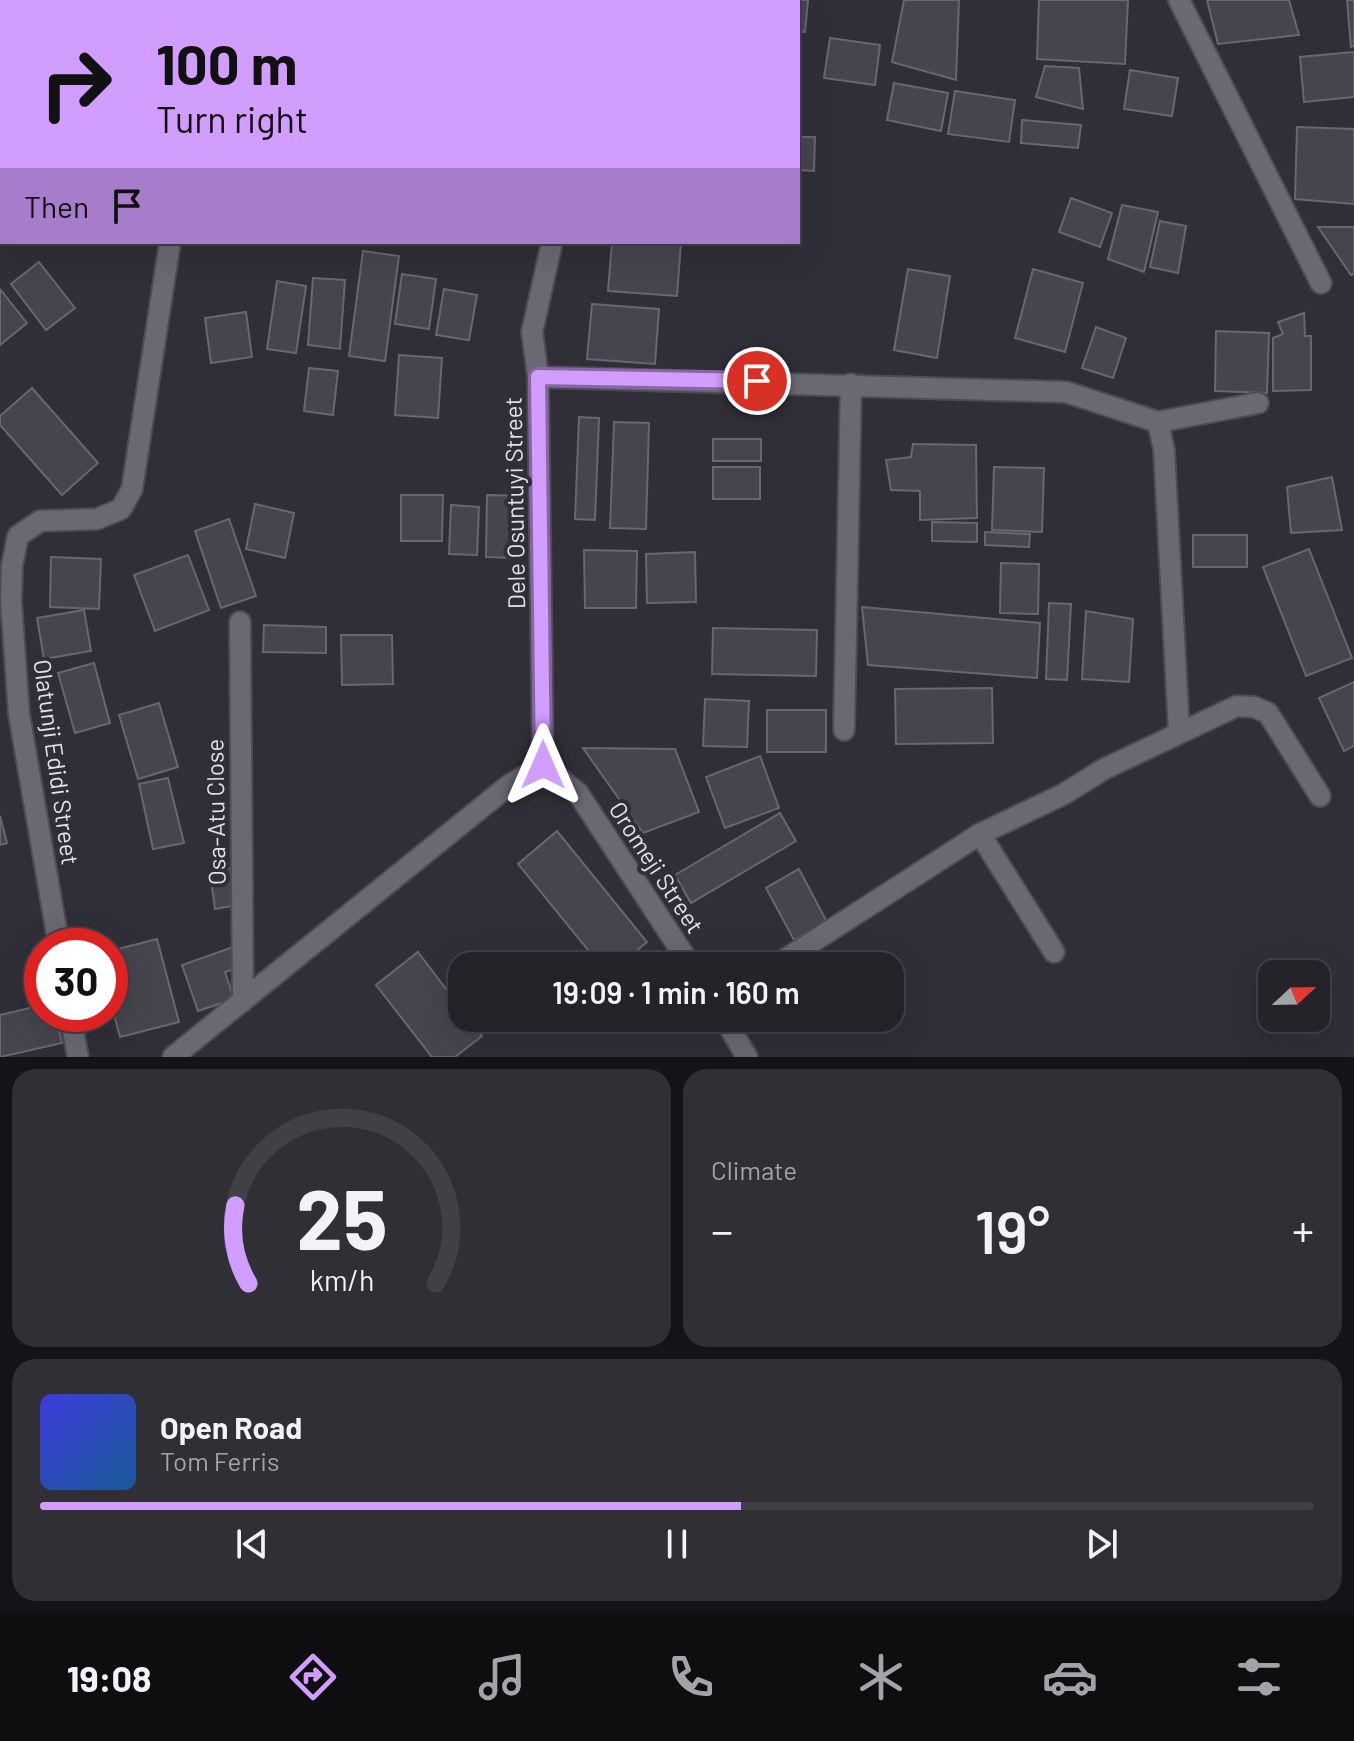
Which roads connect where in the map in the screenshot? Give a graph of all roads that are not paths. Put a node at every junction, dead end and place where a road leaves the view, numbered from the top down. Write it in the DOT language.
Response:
graph roads {
  1 [pos="1179,0"];
  2 [pos="170,244"];
  3 [pos="552,244"];
  4 [pos="1321,283"];
  5 [pos="538,377"];
  6 [pos="851,384"];
  7 [pos="1258,403"];
  8 [pos="1158,422"];
  9 [pos="240,622"];
  10 [pos="844,730"];
  11 [pos="1179,731"];
  12 [pos="543,765"];
  13 [pos="1320,796"];
  14 [pos="980,834"];
  15 [pos="56,928"];
  16 [pos="682,952"];
  17 [pos="797,952"];
  18 [pos="1054,952"];
  19 [pos="243,1001"];
  20 [pos="73,1032"];
  21 [pos="732,1032"];
  22 [pos="78,1057"];
  23 [pos="173,1057"];
  24 [pos="747,1057"];
  1 -- 4 [label="street"];
  2 -- 15 [label="street, Olatunji Edidi Street"];
  3 -- 5 [label="street, Dele Osuntuyi Street"];
  5 -- 6 [label="street"];
  5 -- 12 [label="street, Dele Osuntuyi Street"];
  6 -- 8 [label="street"];
  6 -- 10 [label="street"];
  7 -- 8 [label="street"];
  8 -- 11 [label="street"];
  9 -- 19 [label="street, Osa-Atu Close"];
  11 -- 13 [label="street"];
  11 -- 14 [label="street"];
  12 -- 16 [label="street, Oromeji Street"];
  12 -- 19 [label="street"];
  14 -- 17 [label="street"];
  14 -- 18 [label="street"];
  19 -- 23 [label="street"];
  20 -- 22 [label="street"];
  21 -- 24 [label="street"];
}
